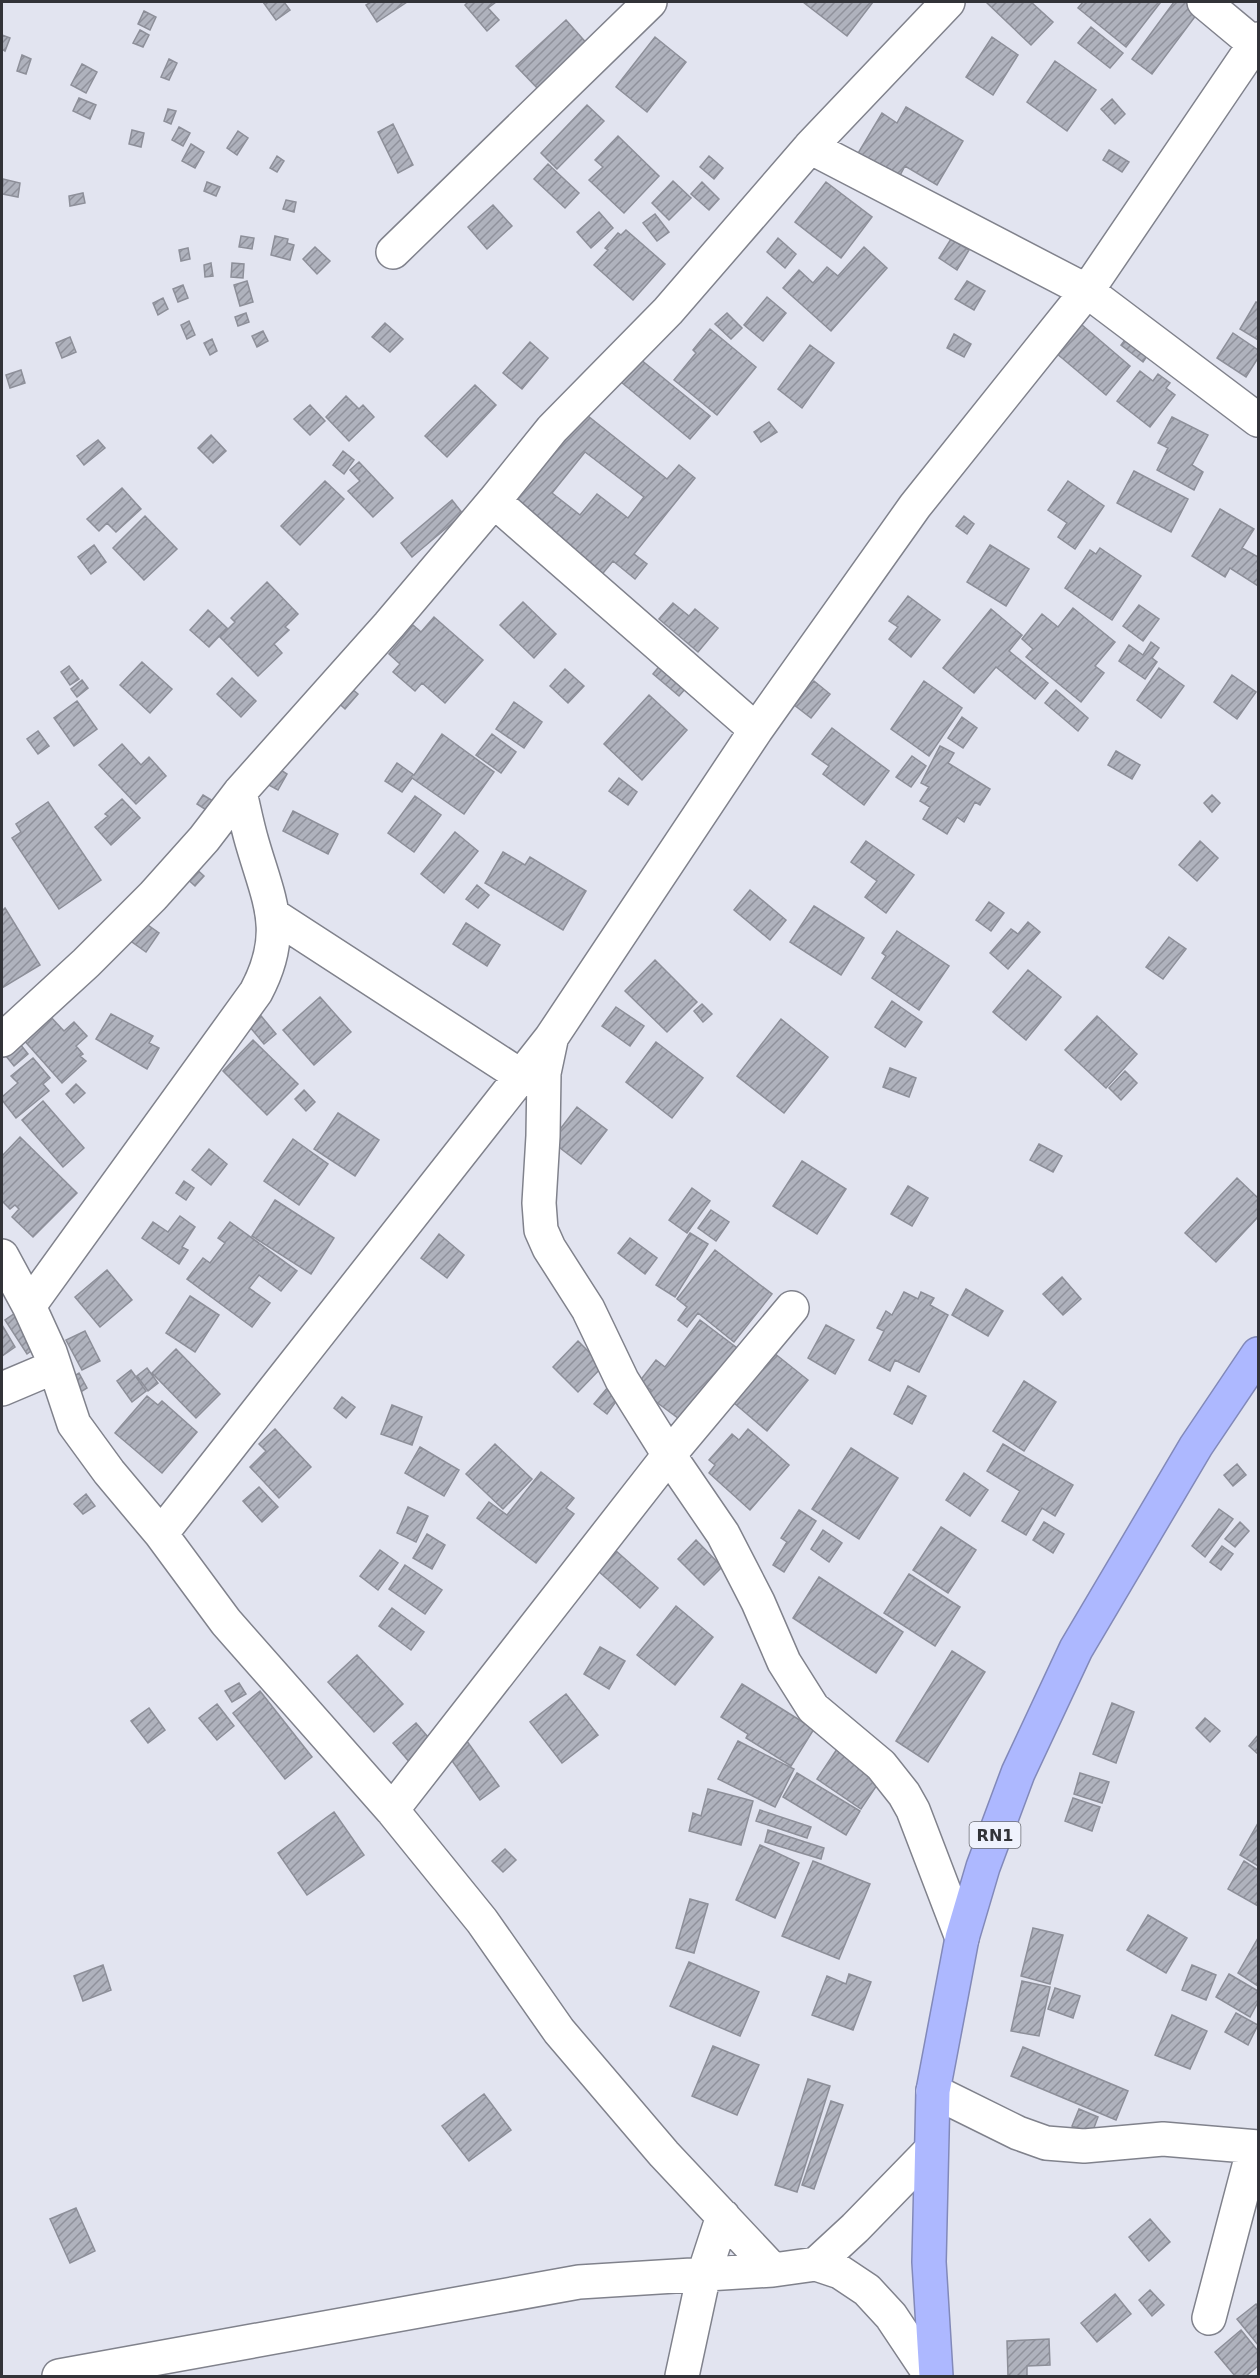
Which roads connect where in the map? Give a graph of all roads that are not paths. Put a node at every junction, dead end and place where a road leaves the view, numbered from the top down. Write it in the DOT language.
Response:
graph roads {
  1 [pos="650,2"];
  2 [pos="948,2"];
  3 [pos="1204,2"];
  4 [pos="1257,43"];
  5 [pos="810,147"];
  6 [pos="393,252"];
  7 [pos="1087,291"];
  8 [pos="1258,420"];
  9 [pos="494,501"];
  10 [pos="756,730"];
  11 [pos="240,792"];
  12 [pos="273,915"];
  13 [pos="2,1040"];
  14 [pos="533,1074"];
  15 [pos="2,1256"];
  16 [pos="29,1306"];
  17 [pos="792,1308"];
  18 [pos="1258,1354"];
  19 [pos="54,1368"];
  20 [pos="2,1389"];
  21 [pos="669,1455"];
  22 [pos="161,1534"];
  23 [pos="392,1810"];
  24 [pos="962,1938"];
  25 [pos="933,2091"];
  26 [pos="1256,2147"];
  27 [pos="930,2151"];
  28 [pos="723,2216"];
  29 [pos="816,2264"];
  30 [pos="773,2270"];
  31 [pos="704,2274"];
  32 [pos="1209,2318"];
  33 [pos="59,2376"];
  34 [pos="682,2376"];
  35 [pos="931,2376"];
  36 [pos="936,2376"];
  1 -- 6 [label="street"];
  2 -- 5 [label="street"];
  3 -- 4 [label="street"];
  4 -- 7 [label="street"];
  5 -- 7 [label="street"];
  5 -- 9 [label="street"];
  7 -- 8 [label="street"];
  7 -- 10 [label="street"];
  9 -- 10 [label="street"];
  9 -- 11 [label="street"];
  10 -- 14 [label="street"];
  11 -- 12 [label="street"];
  11 -- 13 [label="street"];
  12 -- 14 [label="street"];
  12 -- 16 [label="street"];
  14 -- 21 [label="street"];
  14 -- 22 [label="street"];
  15 -- 16 [label="street"];
  16 -- 19 [label="street"];
  17 -- 21 [label="street"];
  18 -- 24 [label="highway, RN1"];
  19 -- 20 [label="street"];
  19 -- 22 [label="street"];
  21 -- 23 [label="street"];
  21 -- 24 [label="street"];
  22 -- 23 [label="street"];
  23 -- 28 [label="street"];
  24 -- 25 [label="highway, RN1"];
  25 -- 26 [label="street"];
  25 -- 27 [label="highway, RN1"];
  26 -- 32 [label="street"];
  27 -- 29 [label="street"];
  27 -- 36 [label="highway, RN1"];
  28 -- 30 [label="street"];
  28 -- 31 [label="street"];
  29 -- 30 [label="street"];
  29 -- 35 [label="street"];
  30 -- 31 [label="street"];
  31 -- 33 [label="street"];
  31 -- 34 [label="street"];
}
